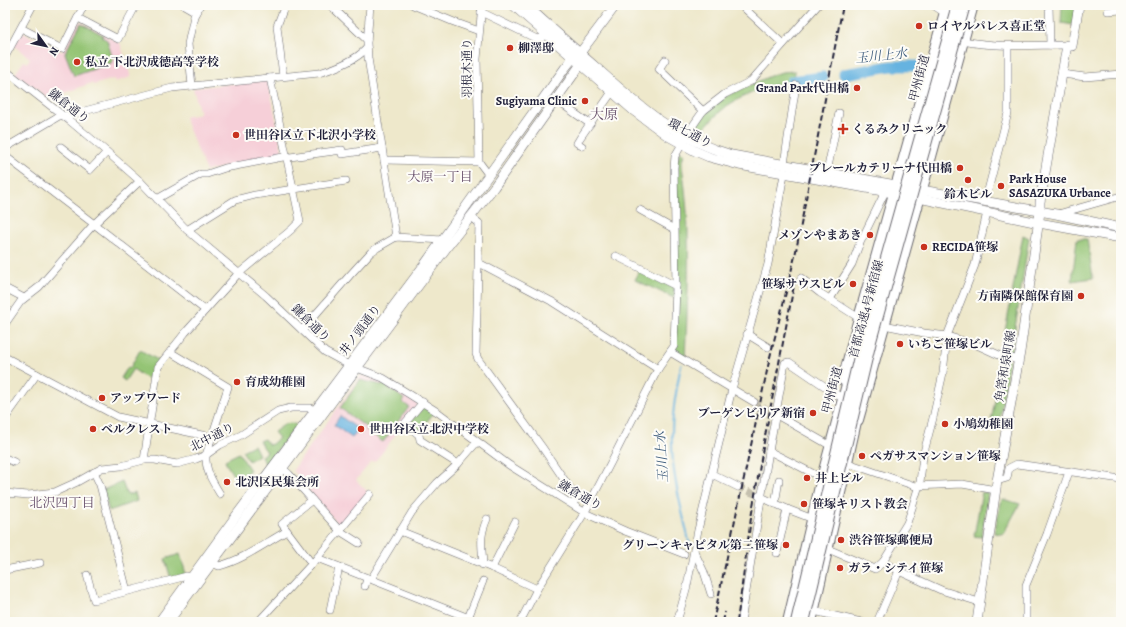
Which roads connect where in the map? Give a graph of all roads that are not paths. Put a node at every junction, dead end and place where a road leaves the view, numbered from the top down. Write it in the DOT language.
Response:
graph roads {
  1 [pos="33,5"];
  2 [pos="84,5"];
  3 [pos="136,5"];
  4 [pos="184,5"];
  5 [pos="285,5"];
  6 [pos="330,5"];
  7 [pos="370,5"];
  8 [pos="413,5"];
  9 [pos="513,5"];
  10 [pos="526,5"];
  11 [pos="616,5"];
  12 [pos="742,5"];
  13 [pos="818,5"];
  14 [pos="933,5"];
  15 [pos="952,5"];
  16 [pos="957,5"];
  17 [pos="966,5"];
  18 [pos="973,5"];
  19 [pos="1049,5"];
  20 [pos="1079,5"];
  21 [pos="198,8"];
  22 [pos="481,9"];
  23 [pos="946,9"];
  24 [pos="1121,10"];
  25 [pos="1108,11"];
  26 [pos="78,18"];
  27 [pos="21,28"];
  28 [pos="479,31"];
  29 [pos="546,34"];
  30 [pos="367,40"];
  31 [pos="963,41"];
  32 [pos="783,44"];
  33 [pos="1050,45"];
  34 [pos="1067,45"];
  35 [pos="1008,46"];
  36 [pos="367,48"];
  37 [pos="576,55"];
  38 [pos="5,57"];
  39 [pos="666,60"];
  40 [pos="581,64"];
  41 [pos="5,70"];
  42 [pos="1062,74"];
  43 [pos="1121,74"];
  44 [pos="283,76"];
  45 [pos="270,78"];
  46 [pos="796,85"];
  47 [pos="192,86"];
  48 [pos="612,92"];
  49 [pos="556,100"];
  50 [pos="703,111"];
  51 [pos="547,113"];
  52 [pos="839,113"];
  53 [pos="63,115"];
  54 [pos="524,124"];
  55 [pos="590,124"];
  56 [pos="684,140"];
  57 [pos="61,146"];
  58 [pos="582,146"];
  59 [pos="5,148"];
  60 [pos="382,148"];
  61 [pos="107,152"];
  62 [pos="5,156"];
  63 [pos="287,157"];
  64 [pos="384,160"];
  65 [pos="479,162"];
  66 [pos="784,164"];
  67 [pos="827,172"];
  68 [pos="488,174"];
  69 [pos="784,174"];
  70 [pos="140,181"];
  71 [pos="346,181"];
  72 [pos="294,190"];
  73 [pos="895,190"];
  74 [pos="918,194"];
  75 [pos="1121,196"];
  76 [pos="157,199"];
  77 [pos="985,202"];
  78 [pos="1040,207"];
  79 [pos="640,210"];
  80 [pos="987,212"];
  81 [pos="1056,214"];
  82 [pos="471,217"];
  83 [pos="1039,223"];
  84 [pos="94,224"];
  85 [pos="1121,228"];
  86 [pos="674,229"];
  87 [pos="187,230"];
  88 [pos="396,236"];
  89 [pos="1121,238"];
  90 [pos="442,240"];
  91 [pos="616,256"];
  92 [pos="479,263"];
  93 [pos="240,272"];
  94 [pos="801,278"];
  95 [pos="676,286"];
  96 [pos="5,288"];
  97 [pos="24,298"];
  98 [pos="830,299"];
  99 [pos="205,310"];
  100 [pos="859,318"];
  101 [pos="5,324"];
  102 [pos="884,325"];
  103 [pos="302,330"];
  104 [pos="747,334"];
  105 [pos="947,336"];
  106 [pos="768,347"];
  107 [pos="170,352"];
  108 [pos="673,354"];
  109 [pos="5,358"];
  110 [pos="1019,360"];
  111 [pos="353,367"];
  112 [pos="658,369"];
  113 [pos="37,374"];
  114 [pos="732,389"];
  115 [pos="840,396"];
  116 [pos="423,402"];
  117 [pos="754,402"];
  118 [pos="316,410"];
  119 [pos="774,414"];
  120 [pos="5,415"];
  121 [pos="149,423"];
  122 [pos="856,428"];
  123 [pos="835,432"];
  124 [pos="211,437"];
  125 [pos="477,442"];
  126 [pos="831,446"];
  127 [pos="769,451"];
  128 [pos="206,455"];
  129 [pos="5,458"];
  130 [pos="144,460"];
  131 [pos="14,462"];
  132 [pos="848,463"];
  133 [pos="458,464"];
  134 [pos="282,468"];
  135 [pos="1069,472"];
  136 [pos="92,473"];
  137 [pos="712,474"];
  138 [pos="822,478"];
  139 [pos="1121,479"];
  140 [pos="779,480"];
  141 [pos="997,481"];
  142 [pos="919,486"];
  143 [pos="738,487"];
  144 [pos="996,490"];
  145 [pos="5,493"];
  146 [pos="220,494"];
  147 [pos="370,494"];
  148 [pos="760,497"];
  149 [pos="312,500"];
  150 [pos="573,504"];
  151 [pos="775,504"];
  152 [pos="787,509"];
  153 [pos="585,512"];
  154 [pos="487,519"];
  155 [pos="813,519"];
  156 [pos="515,522"];
  157 [pos="286,531"];
  158 [pos="340,531"];
  159 [pos="400,531"];
  160 [pos="359,543"];
  161 [pos="828,549"];
  162 [pos="694,551"];
  163 [pos="777,553"];
  164 [pos="684,554"];
  165 [pos="317,558"];
  166 [pos="883,562"];
  167 [pos="40,563"];
  168 [pos="212,563"];
  169 [pos="312,564"];
  170 [pos="484,565"];
  171 [pos="691,566"];
  172 [pos="339,567"];
  173 [pos="492,568"];
  174 [pos="5,570"];
  175 [pos="899,571"];
  176 [pos="704,572"];
  177 [pos="87,575"];
  178 [pos="191,578"];
  179 [pos="369,579"];
  180 [pos="483,581"];
  181 [pos="365,586"];
  182 [pos="537,589"];
  183 [pos="127,591"];
  184 [pos="711,594"];
  185 [pos="980,602"];
  186 [pos="330,610"];
  187 [pos="814,611"];
  188 [pos="468,618"];
  189 [pos="159,622"];
  190 [pos="168,622"];
  191 [pos="258,622"];
  192 [pos="479,622"];
  193 [pos="520,622"];
  194 [pos="678,622"];
  195 [pos="741,622"];
  196 [pos="788,622"];
  197 [pos="796,622"];
  198 [pos="804,622"];
  199 [pos="811,622"];
  200 [pos="861,622"];
  201 [pos="877,622"];
  202 [pos="977,622"];
  203 [pos="1026,622"];
  1 -- 27 [label="street"];
  2 -- 26 [label="street"];
  3 -- 26 [label="street"];
  4 -- 21 [label="street"];
  5 -- 44 [label="street"];
  6 -- 30 [label="street"];
  7 -- 30 [label="street"];
  8 -- 28 [label="street"];
  9 -- 29 [label="main road, 環七通り"];
  10 -- 37 [label="main road, 環七通り"];
  11 -- 37 [label="main road, 井ノ頭通り"];
  12 -- 32 [label="street"];
  13 -- 32 [label="street"];
  14 -- 23 [label="street"];
  15 -- 123 [label="highway, 甲州街道"];
  16 -- 197 [label="highway, 首都高速4号新宿線, bridge"];
  17 -- 122 [label="highway"];
  17 -- 198 [label="highway, 首都高速4号新宿線, bridge"];
  18 -- 31 [label="highway"];
  19 -- 33 [label="street"];
  20 -- 34 [label="main road"];
  21 -- 47 [label="street"];
  22 -- 28 [label="street, 羽根木通り"];
  22 -- 29 [label="street"];
  23 -- 73 [label="highway"];
  24 -- 25 [label="street"];
  26 -- 27 [label="street"];
  27 -- 38 [label="street"];
  28 -- 65 [label="street, 羽根木通り"];
  29 -- 37 [label="main road, 環七通り"];
  30 -- 36 [label="street"];
  31 -- 35 [label="street"];
  31 -- 74 [label="highway"];
  32 -- 50 [label="street"];
  33 -- 34 [label="street"];
  33 -- 35 [label="street"];
  34 -- 42 [label="main road"];
  35 -- 77 [label="street"];
  36 -- 44 [label="street"];
  36 -- 60 [label="street"];
  37 -- 40 [label="main road"];
  37 -- 54 [label="main road, 井ノ頭通り"];
  37 -- 56 [label="main road, 環七通り"];
  39 -- 50 [label="street"];
  40 -- 48 [label="main road, 環七通り"];
  40 -- 49 [label="main road, 井ノ頭通り"];
  41 -- 53 [label="street, 鎌倉通り"];
  42 -- 43 [label="street"];
  42 -- 78 [label="main road"];
  44 -- 45 [label="street"];
  45 -- 47 [label="street"];
  45 -- 63 [label="street"];
  46 -- 66 [label="street"];
  47 -- 53 [label="street"];
  48 -- 55 [label="street"];
  48 -- 56 [label="main road, 環七通り"];
  49 -- 51 [label="main road, 井ノ頭通り"];
  49 -- 55 [label="street"];
  50 -- 56 [label="street"];
  51 -- 54 [label="main road"];
  51 -- 82 [label="main road, 井ノ頭通り"];
  52 -- 67 [label="street"];
  53 -- 59 [label="street"];
  53 -- 61 [label="street, 鎌倉通り"];
  54 -- 68 [label="main road, 井ノ頭通り"];
  55 -- 58 [label="street"];
  56 -- 66 [label="main road, 環七通り"];
  56 -- 69 [label="main road, 環七通り"];
  56 -- 86 [label="street"];
  57 -- 61 [label="street"];
  60 -- 63 [label="street"];
  60 -- 64 [label="street"];
  61 -- 70 [label="street, 鎌倉通り"];
  62 -- 84 [label="street"];
  63 -- 72 [label="street"];
  63 -- 76 [label="street"];
  64 -- 65 [label="street"];
  64 -- 88 [label="street"];
  65 -- 68 [label="street"];
  66 -- 67 [label="main road, 環七通り"];
  67 -- 73 [label="main road, 環七通り"];
  68 -- 90 [label="main road, 井ノ頭通り"];
  69 -- 73 [label="main road, 環七通り"];
  69 -- 104 [label="street"];
  70 -- 76 [label="street, 鎌倉通り"];
  70 -- 84 [label="street"];
  71 -- 72 [label="street"];
  72 -- 87 [label="street"];
  72 -- 93 [label="street"];
  73 -- 98 [label="street"];
  73 -- 100 [label="highway"];
  74 -- 77 [label="main road"];
  74 -- 80 [label="main road"];
  74 -- 102 [label="highway"];
  75 -- 81 [label="street"];
  76 -- 87 [label="street, 鎌倉通り"];
  77 -- 78 [label="main road"];
  78 -- 81 [label="main road"];
  78 -- 83 [label="main road, 角筈和泉町線"];
  79 -- 86 [label="street"];
  80 -- 83 [label="main road"];
  80 -- 105 [label="street"];
  81 -- 85 [label="main road"];
  82 -- 92 [label="street"];
  82 -- 111 [label="main road, 井ノ頭通り"];
  83 -- 89 [label="main road"];
  83 -- 110 [label="main road, 角筈和泉町線"];
  84 -- 97 [label="street"];
  84 -- 99 [label="street"];
  86 -- 95 [label="street"];
  87 -- 93 [label="street, 鎌倉通り"];
  88 -- 90 [label="street"];
  88 -- 103 [label="street"];
  90 -- 111 [label="main road, 井ノ頭通り"];
  91 -- 95 [label="street"];
  92 -- 112 [label="street"];
  92 -- 150 [label="street"];
  93 -- 99 [label="street"];
  93 -- 103 [label="street, 鎌倉通り"];
  94 -- 98 [label="street"];
  95 -- 108 [label="street"];
  96 -- 97 [label="street"];
  97 -- 101 [label="street"];
  98 -- 100 [label="street"];
  99 -- 107 [label="street"];
  100 -- 115 [label="highway"];
  102 -- 105 [label="street"];
  102 -- 122 [label="highway"];
  103 -- 111 [label="street, 鎌倉通り"];
  104 -- 106 [label="street"];
  104 -- 114 [label="street"];
  105 -- 110 [label="street"];
  105 -- 142 [label="street"];
  107 -- 121 [label="street"];
  107 -- 124 [label="street"];
  108 -- 112 [label="street"];
  108 -- 114 [label="street"];
  109 -- 113 [label="street"];
  110 -- 141 [label="main road, 角筈和泉町線"];
  111 -- 116 [label="street, 鎌倉通り"];
  111 -- 118 [label="main road, 井ノ頭通り"];
  111 -- 134 [label="main road, 井ノ頭通り"];
  112 -- 153 [label="street"];
  113 -- 120 [label="street"];
  113 -- 121 [label="street"];
  114 -- 117 [label="street"];
  114 -- 137 [label="street"];
  115 -- 119 [label="street"];
  115 -- 123 [label="highway"];
  116 -- 125 [label="street, 鎌倉通り"];
  116 -- 133 [label="street"];
  118 -- 128 [label="street, 北中通り"];
  118 -- 178 [label="main road, 井ノ頭通り"];
  119 -- 126 [label="street"];
  119 -- 127 [label="street"];
  121 -- 124 [label="street"];
  121 -- 130 [label="street"];
  122 -- 132 [label="highway"];
  123 -- 126 [label="highway, 甲州街道"];
  124 -- 128 [label="street"];
  125 -- 133 [label="street"];
  125 -- 150 [label="street, 鎌倉通り"];
  126 -- 138 [label="highway, 甲州街道"];
  127 -- 138 [label="street"];
  127 -- 148 [label="street"];
  128 -- 130 [label="street, 北中通り"];
  128 -- 146 [label="street"];
  129 -- 131 [label="street"];
  130 -- 136 [label="street, 北中通り"];
  132 -- 142 [label="street"];
  132 -- 161 [label="highway"];
  133 -- 159 [label="street"];
  134 -- 149 [label="street"];
  134 -- 168 [label="main road, 井ノ頭通り"];
  135 -- 139 [label="street"];
  135 -- 141 [label="street"];
  135 -- 203 [label="street"];
  136 -- 145 [label="street, 北中通り"];
  136 -- 183 [label="street"];
  137 -- 143 [label="street"];
  137 -- 162 [label="street"];
  138 -- 155 [label="highway, 甲州街道"];
  140 -- 151 [label="street"];
  141 -- 144 [label="main road, 角筈和泉町線"];
  142 -- 144 [label="street"];
  142 -- 166 [label="street"];
  144 -- 185 [label="main road, 角筈和泉町線"];
  147 -- 158 [label="street"];
  148 -- 151 [label="street"];
  148 -- 195 [label="street"];
  149 -- 157 [label="street"];
  149 -- 158 [label="street"];
  150 -- 153 [label="street, 鎌倉通り"];
  151 -- 152 [label="street"];
  152 -- 155 [label="street"];
  152 -- 163 [label="street"];
  153 -- 164 [label="street, 鎌倉通り"];
  153 -- 182 [label="street"];
  154 -- 170 [label="street"];
  155 -- 196 [label="highway, 甲州街道"];
  156 -- 173 [label="street"];
  157 -- 168 [label="street"];
  157 -- 169 [label="street"];
  158 -- 160 [label="street"];
  158 -- 165 [label="street"];
  159 -- 170 [label="street"];
  159 -- 179 [label="street"];
  161 -- 166 [label="street"];
  161 -- 187 [label="highway"];
  162 -- 171 [label="street"];
  162 -- 176 [label="street"];
  165 -- 169 [label="street"];
  165 -- 172 [label="street"];
  166 -- 175 [label="street"];
  167 -- 174 [label="street"];
  168 -- 190 [label="main road, 井ノ頭通り"];
  169 -- 191 [label="street"];
  170 -- 173 [label="street"];
  171 -- 176 [label="street"];
  171 -- 194 [label="street"];
  172 -- 179 [label="street"];
  172 -- 186 [label="street"];
  173 -- 182 [label="street"];
  175 -- 185 [label="street"];
  175 -- 201 [label="street"];
  176 -- 184 [label="street"];
  177 -- 183 [label="street"];
  178 -- 183 [label="street"];
  178 -- 189 [label="main road, 井ノ頭通り"];
  179 -- 181 [label="street"];
  179 -- 188 [label="street"];
  180 -- 188 [label="street"];
  182 -- 193 [label="street"];
  185 -- 202 [label="main road, 角筈和泉町線"];
  187 -- 199 [label="highway"];
  187 -- 200 [label="street"];
  188 -- 192 [label="street"];
}
